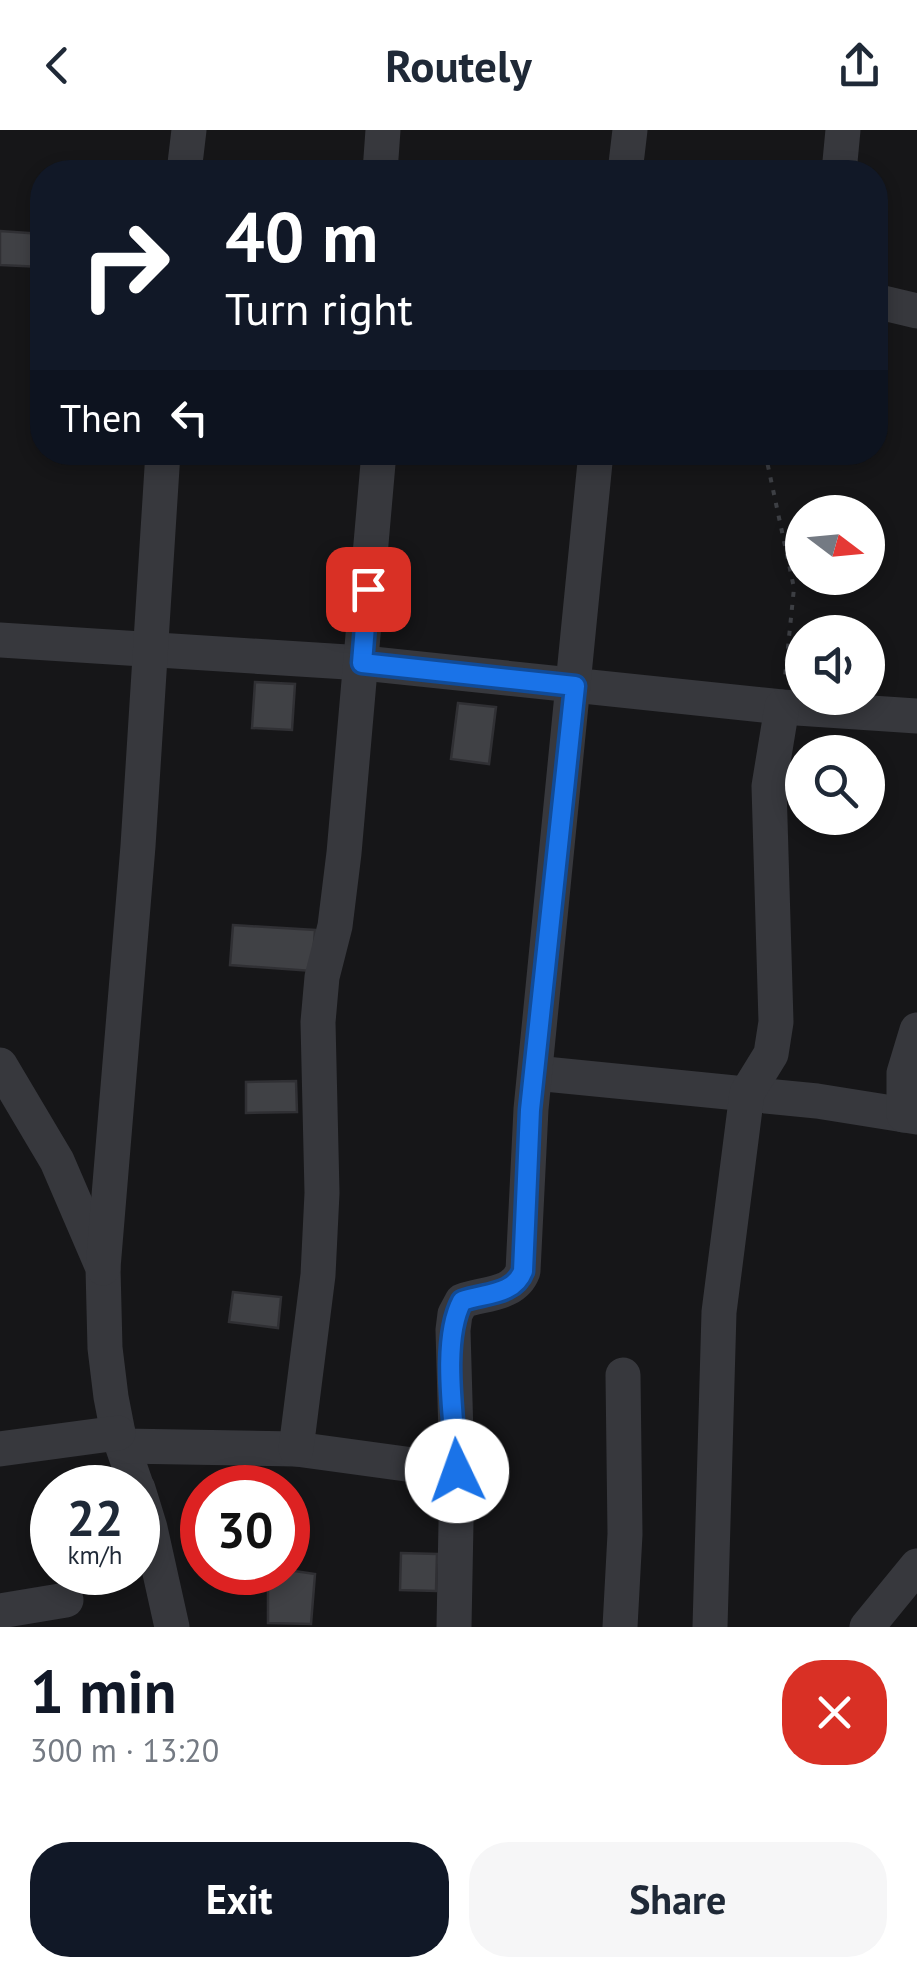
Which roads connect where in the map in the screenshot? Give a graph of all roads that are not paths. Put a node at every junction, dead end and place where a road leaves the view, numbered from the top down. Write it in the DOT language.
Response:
graph roads {
  1 [pos="189,130"];
  2 [pos="384,130"];
  3 [pos="630,130"];
  4 [pos="843,130"];
  5 [pos="185,160"];
  6 [pos="381,160"];
  7 [pos="626,160"];
  8 [pos="840,160"];
  9 [pos="888,305"];
  10 [pos="917,311"];
  11 [pos="162,465"];
  12 [pos="379,465"];
  13 [pos="595,465"];
  14 [pos="0,640"];
  15 [pos="152,651"];
  16 [pos="362,663"];
  17 [pos="575,686"];
  18 [pos="782,706"];
  19 [pos="917,716"];
  20 [pos="917,1030"];
  21 [pos="0,1065"];
  22 [pos="535,1073"];
  23 [pos="747,1093"];
  24 [pos="911,1116"];
  25 [pos="102,1268"];
  26 [pos="623,1375"];
  27 [pos="121,1439"];
  28 [pos="0,1450"];
  29 [pos="296,1450"];
  30 [pos="129,1465"];
  31 [pos="457,1471"];
  32 [pos="917,1566"];
  33 [pos="160,1573"];
  34 [pos="66,1600"];
  35 [pos="0,1610"];
  36 [pos="172,1627"];
  37 [pos="454,1627"];
  38 [pos="620,1627"];
  39 [pos="710,1627"];
  40 [pos="867,1627"];
  1 -- 5 [label="street"];
  2 -- 6 [label="street"];
  3 -- 7 [label="street"];
  4 -- 8 [label="street"];
  9 -- 10 [label="street"];
  11 -- 15 [label="street"];
  12 -- 16 [label="street"];
  13 -- 17 [label="street"];
  14 -- 15 [label="street"];
  15 -- 16 [label="street"];
  15 -- 25 [label="street"];
  16 -- 17 [label="street"];
  16 -- 29 [label="street"];
  17 -- 18 [label="street"];
  17 -- 22 [label="street"];
  18 -- 19 [label="street"];
  18 -- 23 [label="street"];
  20 -- 24 [label="street"];
  21 -- 25 [label="street"];
  22 -- 23 [label="street"];
  22 -- 31 [label="street"];
  23 -- 24 [label="street"];
  23 -- 39 [label="street"];
  25 -- 27 [label="street"];
  26 -- 38 [label="street"];
  27 -- 28 [label="street"];
  27 -- 29 [label="street"];
  27 -- 30 [label="street"];
  29 -- 31 [label="street"];
  31 -- 37 [label="street"];
  32 -- 40 [label="street"];
  33 -- 36 [label="street"];
  34 -- 35 [label="street"];
}
